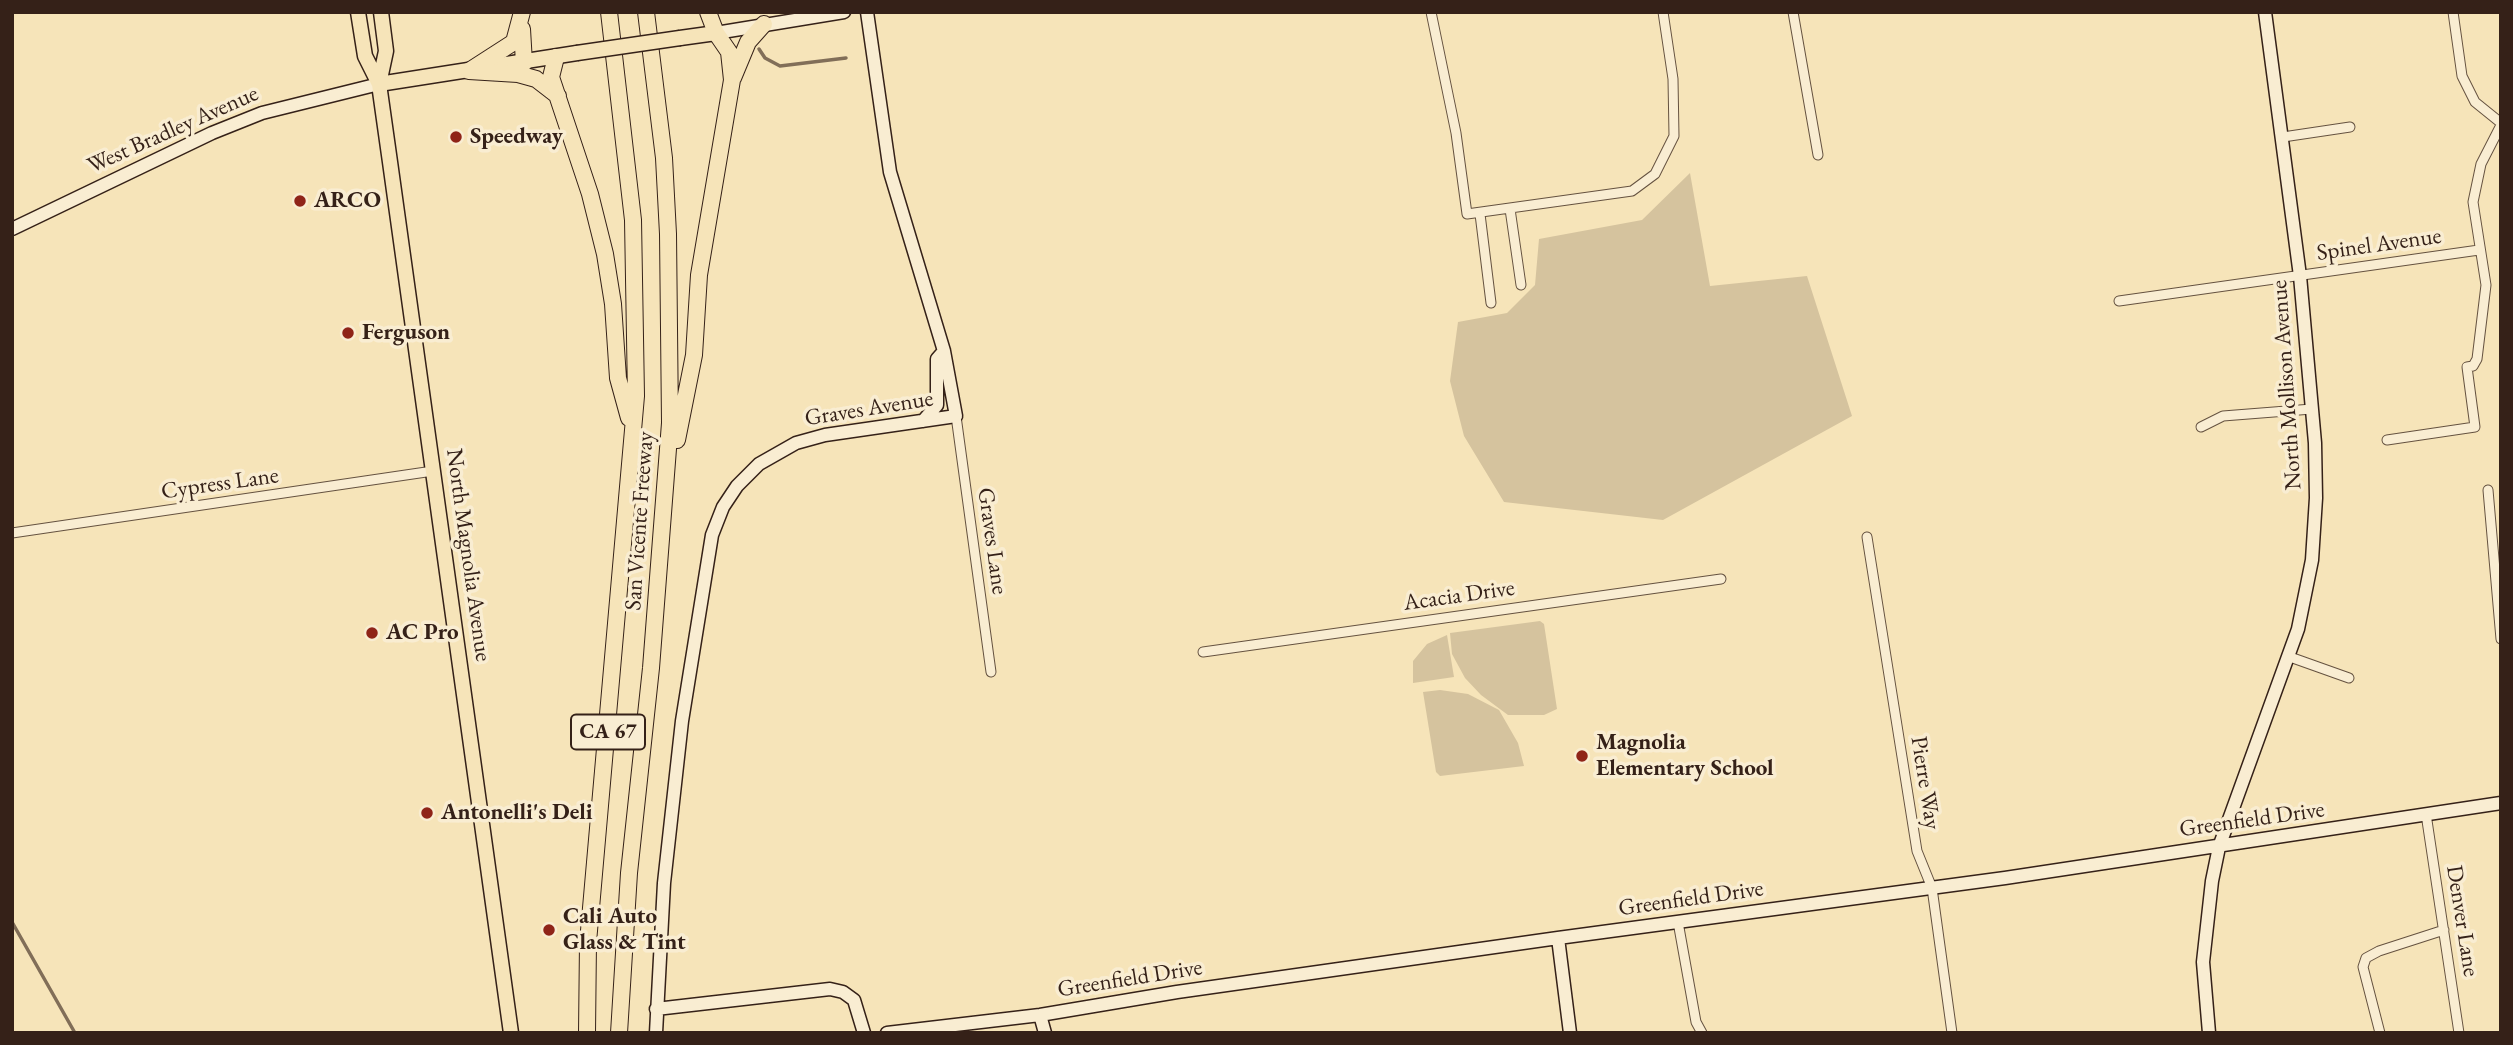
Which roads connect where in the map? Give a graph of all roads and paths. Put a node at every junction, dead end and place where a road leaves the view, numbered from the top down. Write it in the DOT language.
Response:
graph roads {
  1 [pos="358,12"];
  2 [pos="381,12"];
  3 [pos="523,12"];
  4 [pos="609,12"];
  5 [pos="646,12"];
  6 [pos="708,12"];
  7 [pos="844,12"];
  8 [pos="867,12"];
  9 [pos="1431,12"];
  10 [pos="1663,12"];
  11 [pos="1793,12"];
  12 [pos="2265,12"];
  13 [pos="2453,12"];
  14 [pos="764,24"];
  15 [pos="716,33"];
  16 [pos="556,57"];
  17 [pos="524,63"];
  18 [pos="468,71"];
  19 [pos="732,80"];
  20 [pos="379,84"];
  21 [pos="558,96"];
  22 [pos="2501,124"];
  23 [pos="2350,127"];
  24 [pos="2283,137"];
  25 [pos="1818,155"];
  26 [pos="1510,209"];
  27 [pos="1480,214"];
  28 [pos="12,229"];
  29 [pos="2479,250"];
  30 [pos="2300,276"];
  31 [pos="1521,285"];
  32 [pos="2119,301"];
  33 [pos="1491,303"];
  34 [pos="944,351"];
  35 [pos="2312,409"];
  36 [pos="956,416"];
  37 [pos="923,421"];
  38 [pos="2201,427"];
  39 [pos="633,431"];
  40 [pos="2387,440"];
  41 [pos="433,471"];
  42 [pos="2488,490"];
  43 [pos="666,497"];
  44 [pos="12,533"];
  45 [pos="1867,537"];
  46 [pos="1721,579"];
  47 [pos="2501,639"];
  48 [pos="1203,652"];
  49 [pos="2290,657"];
  50 [pos="991,672"];
  51 [pos="2349,678"];
  52 [pos="2501,803"];
  53 [pos="2427,814"];
  54 [pos="2219,847"];
  55 [pos="1932,888"];
  56 [pos="1678,922"];
  57 [pos="2444,930"];
  58 [pos="1558,938"];
  59 [pos="656,1009"];
  60 [pos="1040,1015"];
  61 [pos="511,1033"];
  62 [pos="587,1033"];
  63 [pos="619,1033"];
  64 [pos="656,1033"];
  65 [pos="864,1033"];
  66 [pos="887,1033"];
  67 [pos="1045,1033"];
  68 [pos="1570,1033"];
  69 [pos="1702,1033"];
  70 [pos="1952,1033"];
  71 [pos="2209,1033"];
  72 [pos="2381,1033"];
  73 [pos="2459,1033"];
  1 -- 20 [label="main road, North Magnolia Avenue"];
  2 -- 20 [label="main road, North Magnolia Avenue"];
  3 -- 17 [label="highway"];
  3 -- 18 [label="highway"];
  4 -- 39 [label="highway, San Vicente Freeway / CA 67"];
  5 -- 43 [label="highway, San Vicente Freeway / CA 67"];
  6 -- 15 [label="highway"];
  7 -- 14 [label="main road"];
  8 -- 34 [label="main road, Graves Avenue"];
  9 -- 27 [label="street"];
  10 -- 26 [label="street"];
  11 -- 25 [label="street"];
  12 -- 24 [label="main road, North Mollison Avenue"];
  13 -- 22 [label="street"];
  14 -- 15 [label="main road"];
  14 -- 19 [label="highway"];
  15 -- 16 [label="main road, West Bradley Avenue, bridge"];
  15 -- 19 [label="highway"];
  16 -- 17 [label="main road, West Bradley Avenue"];
  16 -- 21 [label="highway"];
  17 -- 18 [label="main road, West Bradley Avenue"];
  18 -- 20 [label="main road, West Bradley Avenue"];
  18 -- 21 [label="highway"];
  19 -- 43 [label="highway"];
  20 -- 28 [label="main road, West Bradley Avenue"];
  20 -- 41 [label="main road, North Magnolia Avenue"];
  21 -- 39 [label="highway"];
  22 -- 29 [label="street"];
  23 -- 24 [label="street"];
  24 -- 30 [label="main road, North Mollison Avenue"];
  26 -- 27 [label="street"];
  26 -- 31 [label="street"];
  27 -- 33 [label="street"];
  29 -- 30 [label="street, Spinel Avenue"];
  29 -- 40 [label="street"];
  30 -- 32 [label="street, Spinel Avenue"];
  30 -- 35 [label="main road, North Mollison Avenue"];
  34 -- 36 [label="main road, Graves Avenue"];
  34 -- 37 [label="main road"];
  35 -- 38 [label="street"];
  35 -- 49 [label="main road, North Mollison Avenue"];
  36 -- 37 [label="main road, Graves Avenue"];
  36 -- 50 [label="street, Graves Lane"];
  37 -- 59 [label="main road, Graves Avenue"];
  39 -- 62 [label="highway, San Vicente Freeway / CA 67"];
  41 -- 44 [label="street, Cypress Lane"];
  41 -- 61 [label="main road, North Magnolia Avenue"];
  42 -- 47 [label="street"];
  43 -- 63 [label="highway, San Vicente Freeway / CA 67"];
  45 -- 55 [label="street, Pierre Way"];
  46 -- 48 [label="street, Acacia Drive"];
  49 -- 51 [label="street"];
  49 -- 54 [label="main road, North Mollison Avenue"];
  52 -- 53 [label="main road, Greenfield Drive"];
  53 -- 54 [label="main road, Greenfield Drive"];
  53 -- 57 [label="street, Denver Lane"];
  54 -- 55 [label="main road, Greenfield Drive"];
  54 -- 71 [label="main road, North Mollison Avenue"];
  55 -- 56 [label="main road, Greenfield Drive"];
  55 -- 70 [label="street, Pierre Way"];
  56 -- 58 [label="main road, Greenfield Drive"];
  56 -- 69 [label="street"];
  57 -- 72 [label="street"];
  57 -- 73 [label="street, Denver Lane"];
  58 -- 60 [label="main road, Greenfield Drive"];
  58 -- 68 [label="main road"];
  59 -- 64 [label="main road, Graves Avenue"];
  59 -- 65 [label="main road"];
  60 -- 66 [label="main road, Greenfield Drive"];
  60 -- 67 [label="main road"];
}
